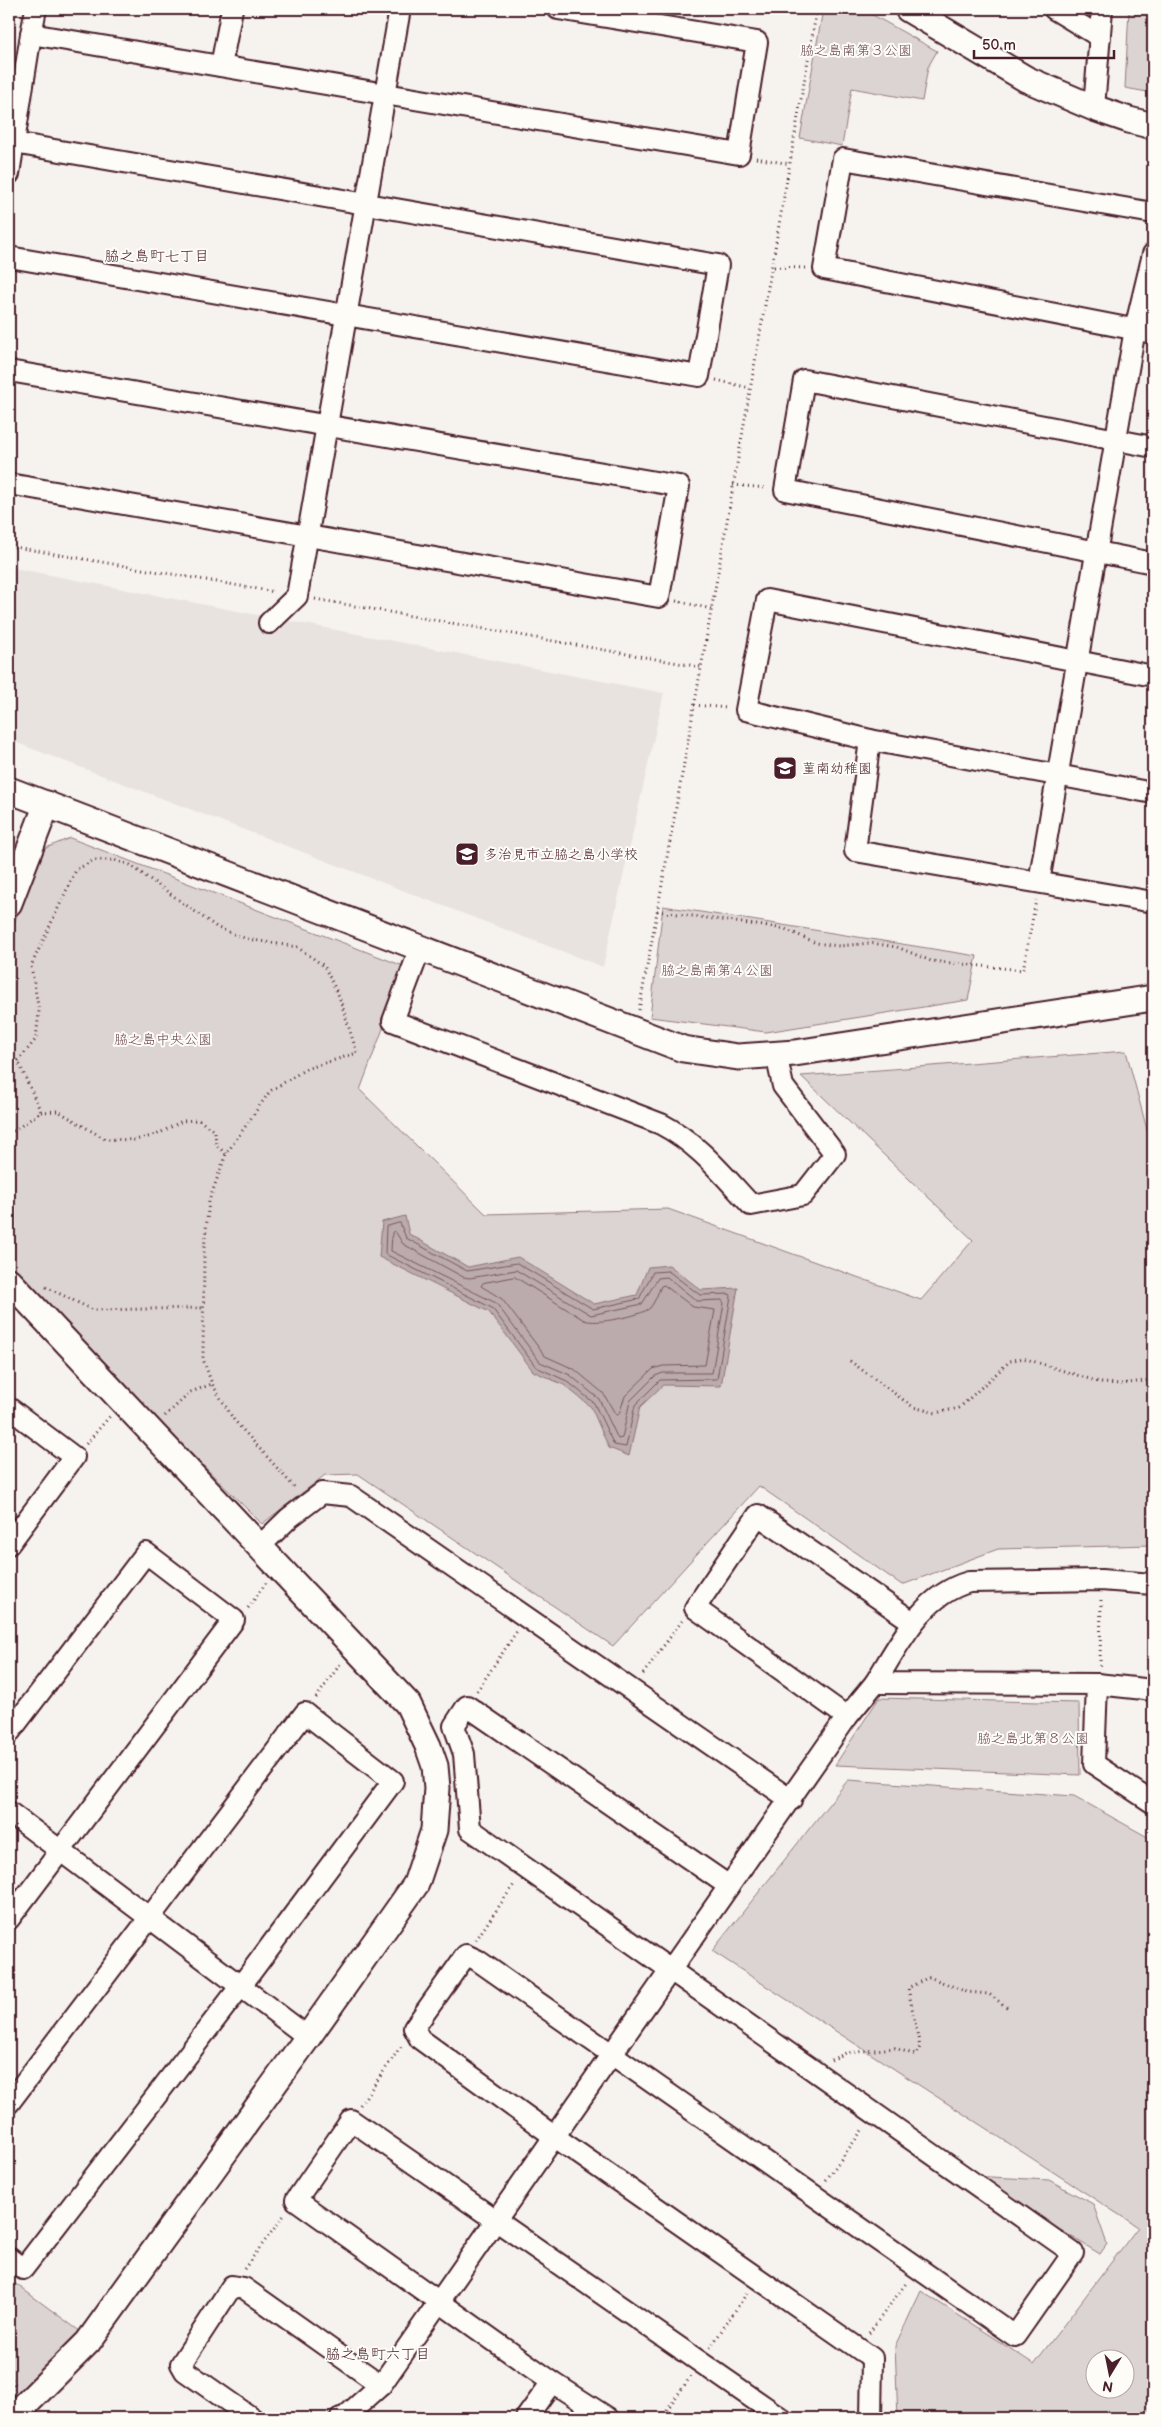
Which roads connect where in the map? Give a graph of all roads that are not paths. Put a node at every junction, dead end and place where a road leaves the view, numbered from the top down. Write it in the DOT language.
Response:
graph roads {
  1 [pos="36,9"];
  2 [pos="232,9"];
  3 [pos="400,9"];
  4 [pos="558,9"];
  5 [pos="908,9"];
  6 [pos="1054,9"];
  7 [pos="1102,9"];
  8 [pos="32,34"];
  9 [pos="1100,37"];
  10 [pos="221,66"];
  11 [pos="385,95"];
  12 [pos="1094,108"];
  13 [pos="1153,126"];
  14 [pos="14,143"];
  15 [pos="9,174"];
  16 [pos="367,205"];
  17 [pos="1153,213"];
  18 [pos="1153,254"];
  19 [pos="9,257"];
  20 [pos="348,316"];
  21 [pos="1144,331"];
  22 [pos="9,371"];
  23 [pos="326,426"];
  24 [pos="1117,441"];
  25 [pos="1153,447"];
  26 [pos="9,484"];
  27 [pos="308,537"];
  28 [pos="1097,553"];
  29 [pos="1153,563"];
  30 [pos="269,623"];
  31 [pos="1078,663"];
  32 [pos="1153,676"];
  33 [pos="870,740"];
  34 [pos="1058,774"];
  35 [pos="9,790"];
  36 [pos="1153,792"];
  37 [pos="47,804"];
  38 [pos="1039,882"];
  39 [pos="1153,902"];
  40 [pos="9,903"];
  41 [pos="420,949"];
  42 [pos="1153,998"];
  43 [pos="776,1054"];
  44 [pos="15,1273"];
  45 [pos="9,1408"];
  46 [pos="9,1544"];
  47 [pos="260,1546"];
  48 [pos="1153,1584"];
  49 [pos="913,1622"];
  50 [pos="874,1682"];
  51 [pos="1097,1684"];
  52 [pos="1153,1690"];
  53 [pos="847,1717"];
  54 [pos="9,1733"];
  55 [pos="790,1800"];
  56 [pos="1153,1803"];
  57 [pos="9,1812"];
  58 [pos="60,1851"];
  59 [pos="729,1886"];
  60 [pos="149,1917"];
  61 [pos="9,1919"];
  62 [pos="672,1971"];
  63 [pos="240,1987"];
  64 [pos="308,2037"];
  65 [pos="613,2052"];
  66 [pos="9,2104"];
  67 [pos="555,2137"];
  68 [pos="496,2222"];
  69 [pos="9,2258"];
  70 [pos="440,2303"];
  71 [pos="552,2382"];
  72 [pos="381,2385"];
  73 [pos="12,2418"];
  74 [pos="252,2418"];
  75 [pos="341,2418"];
  76 [pos="526,2418"];
  77 [pos="608,2418"];
  78 [pos="781,2418"];
  79 [pos="871,2418"];
  1 -- 8 [label="street"];
  2 -- 10 [label="street"];
  3 -- 11 [label="street"];
  4 -- 11 [label="street"];
  5 -- 12 [label="street"];
  6 -- 9 [label="street"];
  7 -- 9 [label="street"];
  8 -- 10 [label="street"];
  8 -- 14 [label="street"];
  9 -- 12 [label="street"];
  10 -- 11 [label="street"];
  11 -- 16 [label="street"];
  12 -- 13 [label="street"];
  14 -- 15 [label="street"];
  14 -- 16 [label="street"];
  16 -- 20 [label="street"];
  16 -- 20 [label="street"];
  17 -- 21 [label="street"];
  18 -- 21 [label="street"];
  19 -- 20 [label="street"];
  20 -- 23 [label="street"];
  21 -- 24 [label="street"];
  22 -- 23 [label="street"];
  23 -- 27 [label="street"];
  23 -- 27 [label="street"];
  24 -- 25 [label="street"];
  24 -- 28 [label="street"];
  24 -- 28 [label="street"];
  26 -- 27 [label="street"];
  27 -- 30 [label="street"];
  28 -- 29 [label="street"];
  28 -- 31 [label="street"];
  31 -- 32 [label="street"];
  31 -- 33 [label="street"];
  31 -- 34 [label="street"];
  33 -- 34 [label="street"];
  33 -- 38 [label="street"];
  34 -- 36 [label="street"];
  34 -- 38 [label="street"];
  35 -- 37 [label="street"];
  37 -- 40 [label="street"];
  37 -- 41 [label="street"];
  38 -- 39 [label="street"];
  41 -- 43 [label="street"];
  41 -- 43 [label="street"];
  42 -- 43 [label="street"];
  44 -- 47 [label="street"];
  45 -- 46 [label="street"];
  47 -- 55 [label="street"];
  47 -- 64 [label="street"];
  48 -- 49 [label="street"];
  49 -- 50 [label="street"];
  49 -- 53 [label="street"];
  50 -- 51 [label="street"];
  50 -- 53 [label="street"];
  51 -- 52 [label="street"];
  51 -- 56 [label="street"];
  53 -- 55 [label="street"];
  54 -- 58 [label="street"];
  55 -- 59 [label="street"];
  57 -- 58 [label="street"];
  58 -- 60 [label="street"];
  58 -- 61 [label="street"];
  59 -- 62 [label="street"];
  59 -- 62 [label="street"];
  60 -- 63 [label="street"];
  60 -- 63 [label="street"];
  60 -- 66 [label="street"];
  62 -- 65 [label="street"];
  62 -- 65 [label="street"];
  63 -- 64 [label="street"];
  63 -- 69 [label="street"];
  64 -- 73 [label="street"];
  65 -- 67 [label="street"];
  65 -- 67 [label="street"];
  67 -- 68 [label="street"];
  67 -- 79 [label="street"];
  68 -- 70 [label="street"];
  68 -- 70 [label="street"];
  68 -- 78 [label="street"];
  70 -- 71 [label="street"];
  70 -- 72 [label="street"];
  71 -- 76 [label="street"];
  71 -- 77 [label="street"];
  72 -- 74 [label="street"];
  72 -- 75 [label="street"];
}
